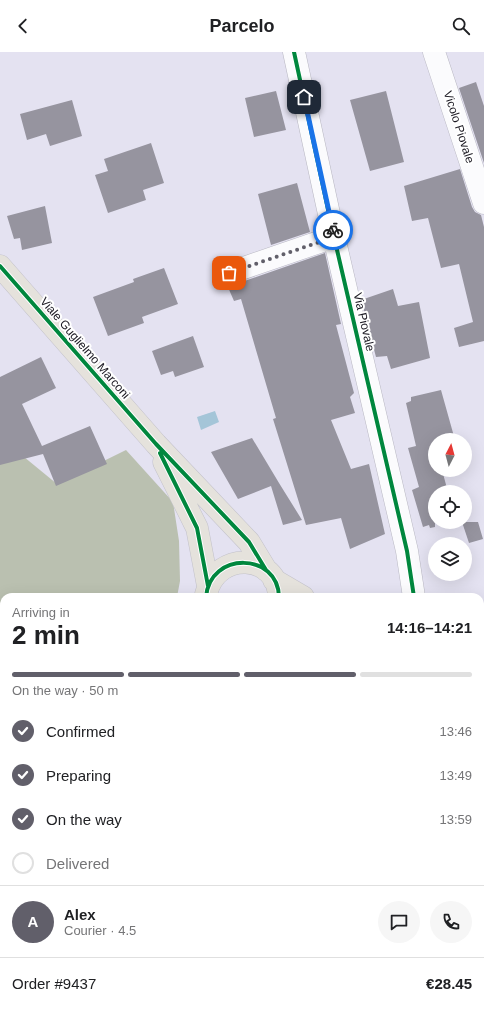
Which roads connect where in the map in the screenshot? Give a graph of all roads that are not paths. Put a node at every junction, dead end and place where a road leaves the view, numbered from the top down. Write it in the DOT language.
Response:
graph roads {
  1 [pos="294,52"];
  2 [pos="434,52"];
  3 [pos="484,203"];
  4 [pos="334,237"];
  5 [pos="0,266"];
  6 [pos="229,273"];
  7 [pos="156,444"];
  8 [pos="273,582"];
  9 [pos="207,591"];
  10 [pos="295,593"];
  11 [pos="413,593"];
  1 -- 4 [label="street, Via Piovale"];
  2 -- 3 [label="street, Vicolo Piovale"];
  4 -- 6 [label="street"];
  4 -- 11 [label="street, Via Piovale"];
  5 -- 7 [label="main road, Viale Guglielmo Marconi"];
  7 -- 8 [label="main road, Viale Guglielmo Marconi"];
  7 -- 9 [label="main road, Viale Guglielmo Marconi"];
  8 -- 9 [label="main road"];
  8 -- 10 [label="main road, Viale Guglielmo Marconi"];
}
